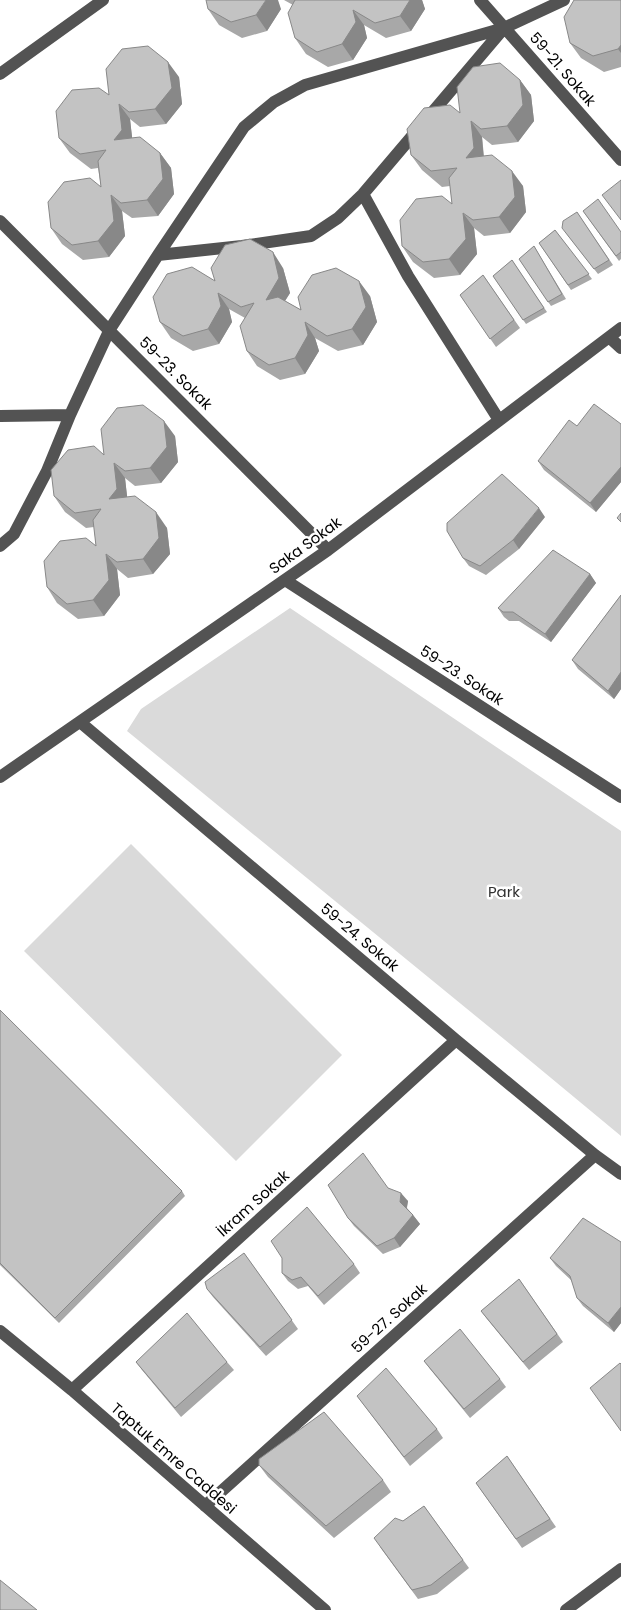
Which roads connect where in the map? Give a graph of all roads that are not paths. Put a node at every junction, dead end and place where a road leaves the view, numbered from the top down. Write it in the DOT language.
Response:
graph roads {
  1 [pos="103,0"];
  2 [pos="480,0"];
  3 [pos="564,0"];
  4 [pos="504,28"];
  5 [pos="0,74"];
  6 [pos="621,160"];
  7 [pos="363,194"];
  8 [pos="0,221"];
  9 [pos="158,255"];
  10 [pos="621,328"];
  11 [pos="110,330"];
  12 [pos="609,337"];
  13 [pos="621,348"];
  14 [pos="70,415"];
  15 [pos="0,416"];
  16 [pos="500,420"];
  17 [pos="0,546"];
  18 [pos="328,550"];
  19 [pos="285,580"];
  20 [pos="80,722"];
  21 [pos="0,777"];
  22 [pos="621,797"];
  23 [pos="456,1040"];
  24 [pos="595,1155"];
  25 [pos="621,1174"];
  26 [pos="0,1331"];
  27 [pos="72,1390"];
  28 [pos="205,1506"];
  29 [pos="621,1569"];
  30 [pos="325,1610"];
  31 [pos="566,1610"];
  1 -- 5 [label="street"];
  2 -- 4 [label="street, 59-21. Sokak"];
  3 -- 4 [label="street"];
  4 -- 6 [label="street, 59-21. Sokak"];
  4 -- 7 [label="street"];
  4 -- 9 [label="street"];
  7 -- 9 [label="street"];
  7 -- 16 [label="street"];
  8 -- 11 [label="street, 59-23. Sokak"];
  9 -- 11 [label="street"];
  10 -- 12 [label="street, Saka Sokak"];
  11 -- 14 [label="street"];
  11 -- 18 [label="street, 59-23. Sokak"];
  12 -- 13 [label="street"];
  12 -- 16 [label="street, Saka Sokak"];
  14 -- 15 [label="street"];
  14 -- 17 [label="street"];
  16 -- 18 [label="street, Saka Sokak"];
  18 -- 19 [label="street, Saka Sokak"];
  19 -- 20 [label="street, Saka Sokak"];
  19 -- 22 [label="street, 59-23. Sokak"];
  20 -- 21 [label="street, Saka Sokak"];
  20 -- 23 [label="street, 59-24. Sokak"];
  23 -- 24 [label="street, 59-24. Sokak"];
  23 -- 27 [label="street, İkram Sokak"];
  24 -- 25 [label="street, 59-24. Sokak"];
  24 -- 28 [label="street, 59-27. Sokak"];
  26 -- 27 [label="street, Taptuk Emre Caddesi"];
  27 -- 28 [label="street, Taptuk Emre Caddesi"];
  28 -- 30 [label="street, Taptuk Emre Caddesi"];
  29 -- 31 [label="street"];
}
